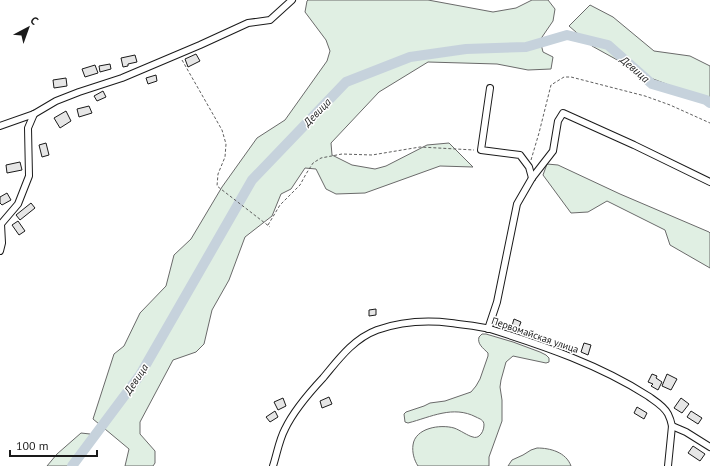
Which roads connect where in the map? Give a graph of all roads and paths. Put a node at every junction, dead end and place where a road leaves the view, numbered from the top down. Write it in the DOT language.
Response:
graph roads {
  1 [pos="292,0"];
  2 [pos="179,54"];
  3 [pos="490,88"];
  4 [pos="34,114"];
  5 [pos="710,123"];
  6 [pos="0,126"];
  7 [pos="481,150"];
  8 [pos="529,166"];
  9 [pos="532,178"];
  10 [pos="710,182"];
  11 [pos="0,250"];
  12 [pos="488,329"];
  13 [pos="672,426"];
  14 [pos="710,447"];
  15 [pos="273,466"];
  16 [pos="668,466"];
  1 -- 2 [label="street"];
  2 -- 4 [label="street"];
  2 -- 7 [label="path"];
  3 -- 7 [label="street"];
  4 -- 6 [label="street"];
  4 -- 11 [label="street"];
  5 -- 8 [label="path"];
  7 -- 8 [label="street"];
  8 -- 9 [label="street"];
  9 -- 10 [label="street"];
  9 -- 12 [label="street"];
  12 -- 13 [label="street, Первомайская улица"];
  12 -- 15 [label="street, Первомайская улица"];
  13 -- 14 [label="street"];
  13 -- 16 [label="street"];
}
